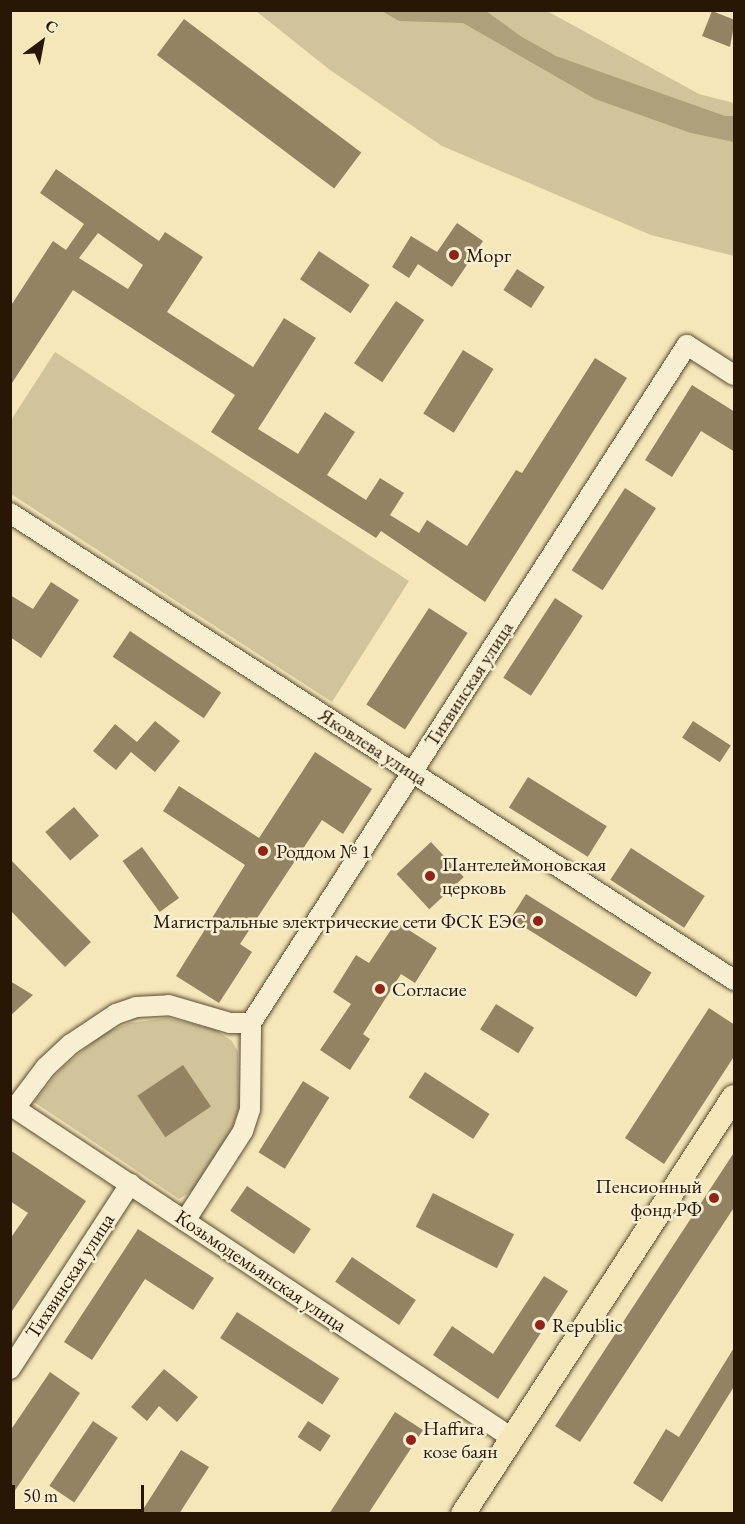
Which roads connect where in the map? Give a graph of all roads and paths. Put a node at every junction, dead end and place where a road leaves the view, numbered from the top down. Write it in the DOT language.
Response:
graph roads {
  1 [pos="735,375"];
  2 [pos="10,513"];
  3 [pos="412,772"];
  4 [pos="735,980"];
  5 [pos="251,1023"];
  6 [pos="735,1097"];
  7 [pos="13,1106"];
  8 [pos="130,1184"];
  9 [pos="185,1221"];
  10 [pos="10,1369"];
  11 [pos="512,1438"];
  12 [pos="463,1514"];
  1 -- 3 [label="street, Тихвинская улица"];
  2 -- 3 [label="street, Яковлева улица"];
  3 -- 4 [label="street, Яковлева улица"];
  3 -- 5 [label="street, Тихвинская улица"];
  5 -- 7 [label="street"];
  5 -- 9 [label="street"];
  6 -- 11 [label="main road"];
  7 -- 8 [label="street, Козьмодемьянская улица"];
  8 -- 9 [label="street, Козьмодемьянская улица"];
  8 -- 10 [label="street, Тихвинская улица"];
  9 -- 11 [label="street, Козьмодемьянская улица"];
  11 -- 12 [label="main road"];
}
